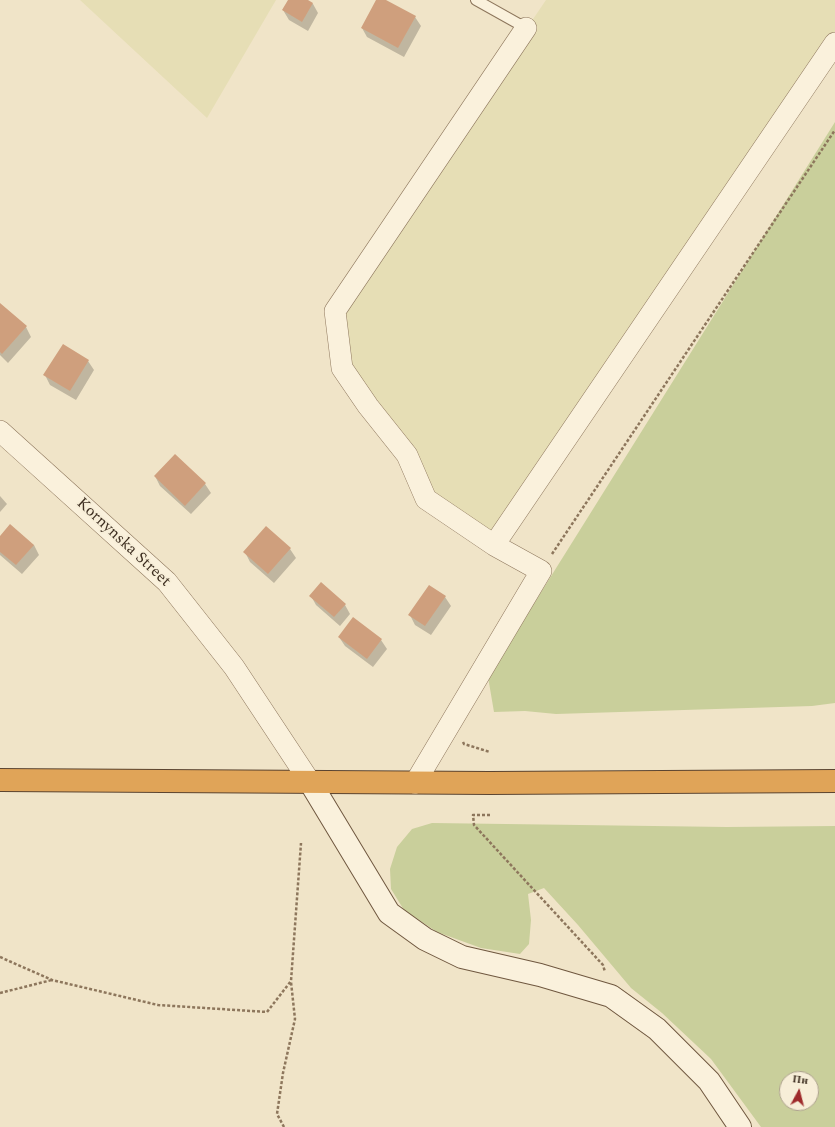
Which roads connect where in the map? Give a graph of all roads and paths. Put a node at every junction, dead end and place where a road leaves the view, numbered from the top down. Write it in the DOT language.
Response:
graph roads {
  1 [pos="476,0"];
  2 [pos="526,28"];
  3 [pos="835,43"];
  4 [pos="835,130"];
  5 [pos="0,431"];
  6 [pos="494,545"];
  7 [pos="541,571"];
  8 [pos="0,780"];
  9 [pos="835,781"];
  10 [pos="310,782"];
  11 [pos="415,783"];
  12 [pos="490,815"];
  13 [pos="300,843"];
  14 [pos="0,957"];
  15 [pos="52,980"];
  16 [pos="291,981"];
  17 [pos="0,993"];
  18 [pos="611,996"];
  19 [pos="284,1127"];
  20 [pos="740,1127"];
  1 -- 2 [label="lane"];
  2 -- 6 [label="street"];
  3 -- 6 [label="street"];
  4 -- 7 [label="path"];
  5 -- 10 [label="street, Kornynska Street"];
  6 -- 7 [label="street"];
  7 -- 11 [label="street"];
  8 -- 10 [label="highway"];
  9 -- 11 [label="highway"];
  10 -- 11 [label="highway"];
  10 -- 18 [label="street"];
  12 -- 18 [label="path"];
  13 -- 16 [label="path"];
  14 -- 15 [label="path"];
  15 -- 16 [label="path"];
  15 -- 17 [label="path"];
  16 -- 19 [label="path"];
  18 -- 20 [label="street"];
}
